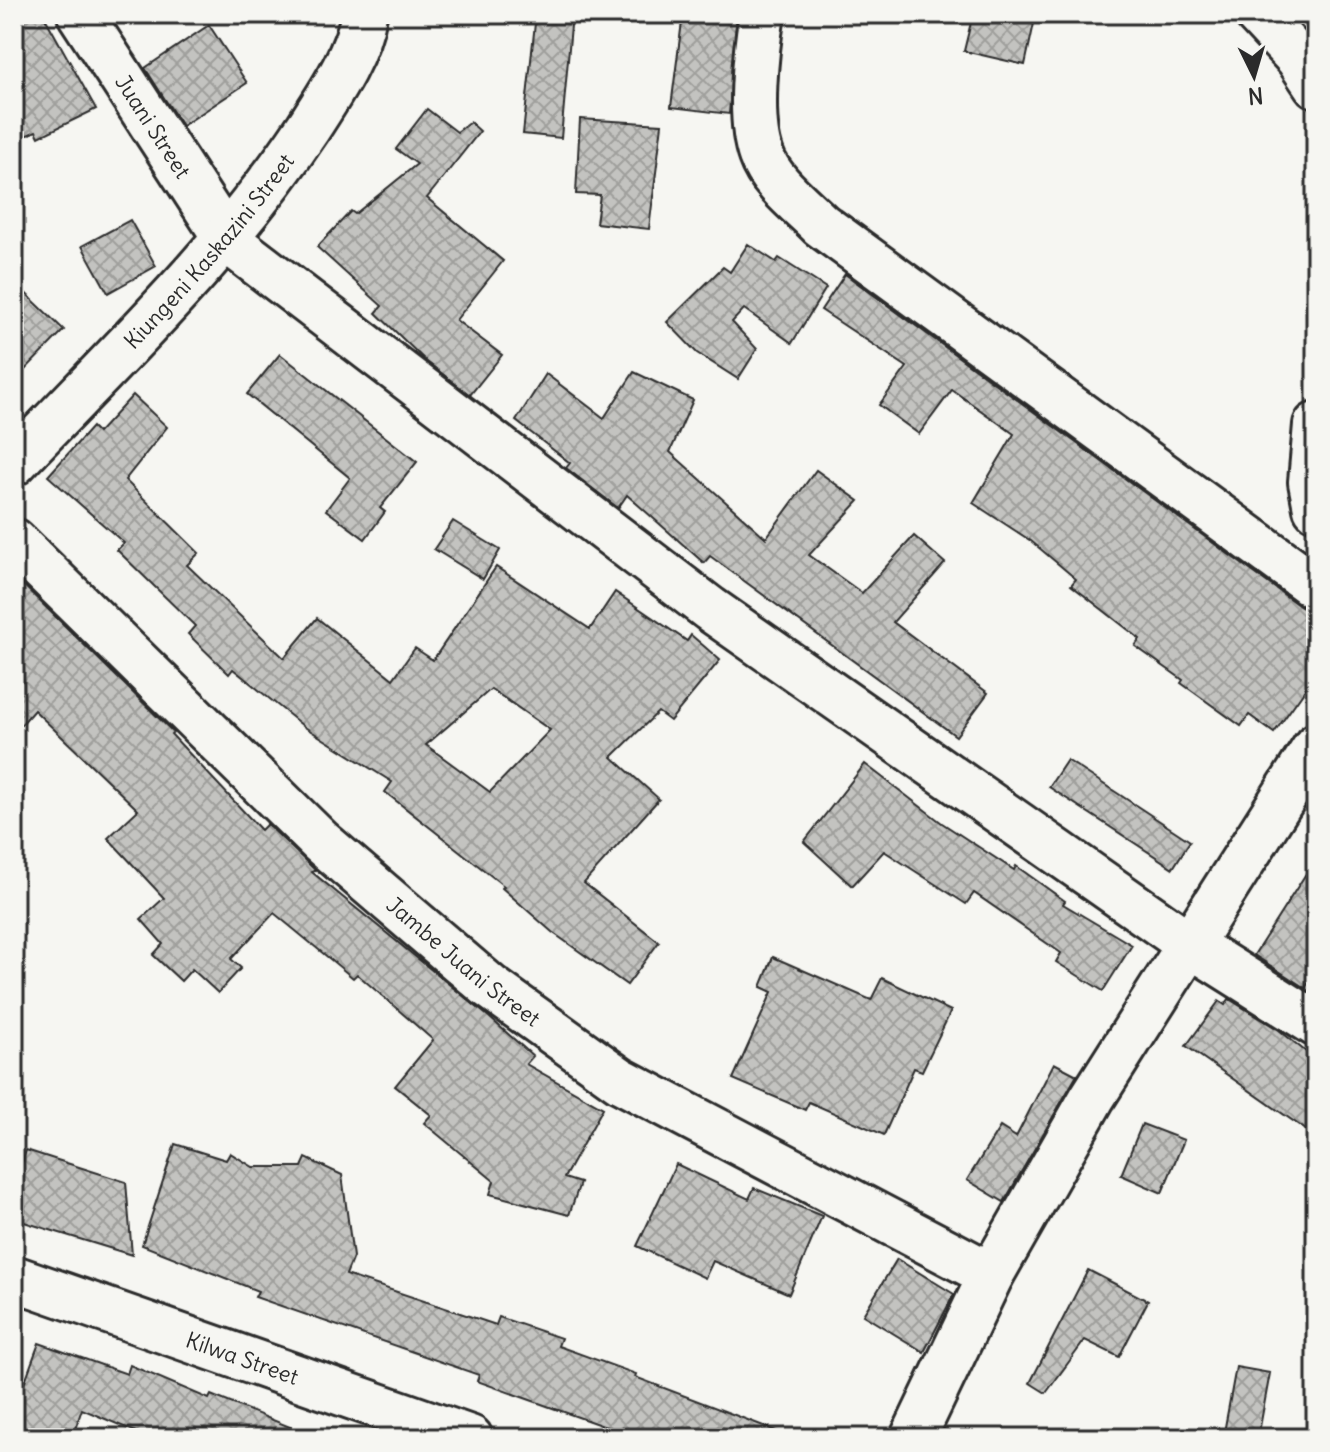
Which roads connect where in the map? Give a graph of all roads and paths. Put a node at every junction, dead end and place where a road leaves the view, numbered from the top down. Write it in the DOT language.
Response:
graph roads {
  1 [pos="80,14"];
  2 [pos="364,14"];
  3 [pos="762,14"];
  4 [pos="1257,14"];
  5 [pos="1316,85"];
  6 [pos="227,240"];
  7 [pos="1316,425"];
  8 [pos="14,463"];
  9 [pos="1316,508"];
  10 [pos="14,541"];
  11 [pos="1316,587"];
  12 [pos="1316,746"];
  13 [pos="1189,944"];
  14 [pos="1316,1024"];
  15 [pos="991,1275"];
  16 [pos="14,1278"];
  17 [pos="470,1438"];
  18 [pos="913,1438"];
  1 -- 6 [label="street, Juani Street"];
  2 -- 6 [label="street, Kiungeni Kaskazini Street"];
  3 -- 11 [label="street"];
  4 -- 5 [label="street"];
  6 -- 8 [label="street, Kiungeni Kaskazini Street"];
  6 -- 13 [label="street, Juani Street"];
  7 -- 9 [label="street"];
  10 -- 15 [label="street, Jambe Juani Street"];
  12 -- 13 [label="street"];
  13 -- 14 [label="street, Juani Street"];
  13 -- 15 [label="street"];
  15 -- 18 [label="street"];
  16 -- 17 [label="street, Kilwa Street"];
}
